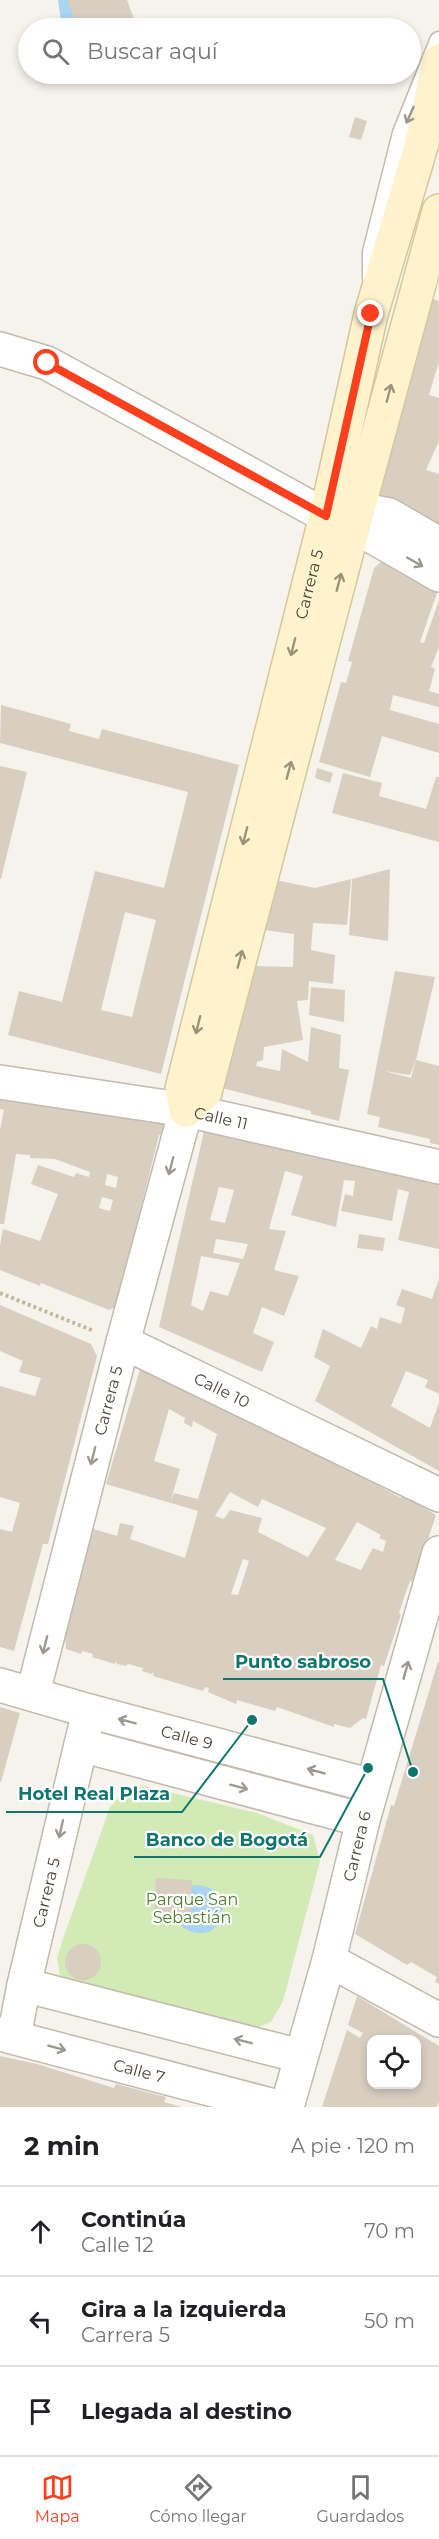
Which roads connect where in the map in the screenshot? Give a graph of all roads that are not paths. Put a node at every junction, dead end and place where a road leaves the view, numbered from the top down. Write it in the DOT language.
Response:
graph roads {
  1 [pos="439,41"];
  2 [pos="439,61"];
  3 [pos="430,146"];
  4 [pos="439,211"];
  5 [pos="371,314"];
  6 [pos="0,349"];
  7 [pos="346,517"];
  8 [pos="439,544"];
  9 [pos="439,575"];
  10 [pos="0,1082"];
  11 [pos="186,1110"];
  12 [pos="439,1167"];
  13 [pos="123,1342"];
  14 [pos="439,1495"];
  15 [pos="439,1553"];
  16 [pos="0,1684"];
  17 [pos="33,1693"];
  18 [pos="89,1711"];
  19 [pos="81,1745"];
  20 [pos="372,1786"];
  21 [pos="363,1820"];
  22 [pos="329,1960"];
  23 [pos="24,1985"];
  24 [pos="439,2020"];
  25 [pos="7,2036"];
  26 [pos="300,2056"];
  27 [pos="278,2107"];
  28 [pos="287,2107"];
  1 -- 5 [label="lane, one-way"];
  2 -- 3 [label="street, Carrera 5"];
  3 -- 5 [label="street, Carrera 5"];
  7 -- 4 [label="street, Carrera 5, one-way"];
  5 -- 7 [label="street, Carrera 5"];
  6 -- 7 [label="street"];
  7 -- 8 [label="street"];
  7 -- 9 [label="street, one-way"];
  7 -- 11 [label="street, Carrera 5"];
  10 -- 11 [label="street, Calle 11"];
  11 -- 12 [label="street, Calle 11"];
  11 -- 13 [label="street, Carrera 5, one-way"];
  13 -- 14 [label="street, Calle 10"];
  13 -- 17 [label="street, Carrera 5, one-way"];
  20 -- 15 [label="street, Carrera 6, one-way"];
  16 -- 17 [label="street, Calle 9"];
  17 -- 18 [label="street, Calle 9"];
  18 -- 19 [label="street, Carrera 5"];
  20 -- 18 [label="street, Calle 9, one-way"];
  19 -- 21 [label="street, one-way"];
  19 -- 23 [label="street, Carrera 5, one-way"];
  20 -- 21 [label="street, Carrera 6"];
  21 -- 22 [label="street, Carrera 6"];
  22 -- 24 [label="street"];
  22 -- 26 [label="street, Carrera 6"];
  23 -- 25 [label="street, Carrera 5"];
  26 -- 23 [label="street, one-way"];
  25 -- 27 [label="street, Calle 7, one-way"];
  26 -- 28 [label="street, Carrera 6"];
}
